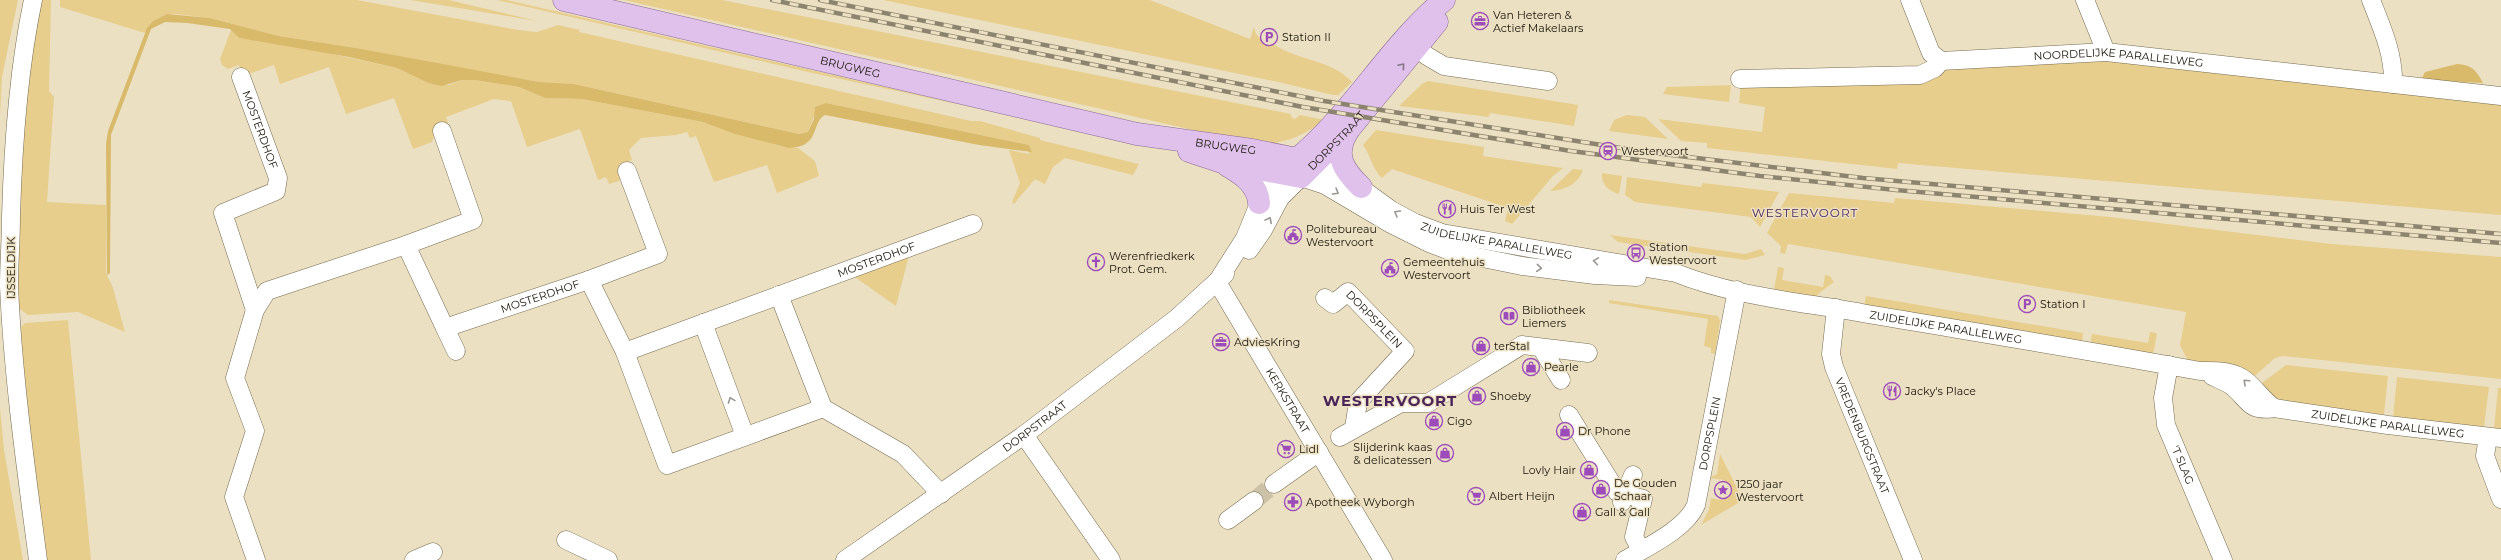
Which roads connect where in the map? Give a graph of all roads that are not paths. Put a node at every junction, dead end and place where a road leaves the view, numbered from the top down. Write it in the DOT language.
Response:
graph roads {
  1 [pos="33,0"];
  2 [pos="564,0"];
  3 [pos="1444,0"];
  4 [pos="1457,0"];
  5 [pos="1910,0"];
  6 [pos="2085,0"];
  7 [pos="2371,0"];
  8 [pos="1411,43"];
  9 [pos="2106,52"];
  10 [pos="1941,61"];
  11 [pos="241,77"];
  12 [pos="1740,79"];
  13 [pos="1548,81"];
  14 [pos="2393,84"];
  15 [pos="2501,96"];
  16 [pos="1345,121"];
  17 [pos="442,131"];
  18 [pos="1137,134"];
  19 [pos="1252,150"];
  20 [pos="1222,162"];
  21 [pos="1304,167"];
  22 [pos="627,171"];
  23 [pos="1279,174"];
  24 [pos="1361,187"];
  25 [pos="1260,203"];
  26 [pos="973,224"];
  27 [pos="406,245"];
  28 [pos="589,280"];
  29 [pos="1694,280"];
  30 [pos="1217,282"];
  31 [pos="1737,290"];
  32 [pos="779,295"];
  33 [pos="1325,298"];
  34 [pos="1836,308"];
  35 [pos="255,310"];
  36 [pos="703,323"];
  37 [pos="445,328"];
  38 [pos="1542,349"];
  39 [pos="456,351"];
  40 [pos="625,352"];
  41 [pos="1588,353"];
  42 [pos="2169,365"];
  43 [pos="1561,380"];
  44 [pos="1401,403"];
  45 [pos="823,408"];
  46 [pos="1569,415"];
  47 [pos="1411,419"];
  48 [pos="1024,435"];
  49 [pos="745,436"];
  50 [pos="2495,437"];
  51 [pos="1319,452"];
  52 [pos="1633,475"];
  53 [pos="1274,484"];
  54 [pos="941,494"];
  55 [pos="1624,499"];
  56 [pos="2501,499"];
  57 [pos="1254,501"];
  58 [pos="1228,520"];
  59 [pos="566,540"];
  60 [pos="1641,550"];
  61 [pos="433,552"];
  62 [pos="38,560"];
  63 [pos="256,560"];
  64 [pos="414,560"];
  65 [pos="608,560"];
  66 [pos="845,560"];
  67 [pos="1111,560"];
  68 [pos="1384,560"];
  69 [pos="1625,560"];
  70 [pos="1914,560"];
  71 [pos="2222,560"];
  1 -- 62 [label="street, IJSSELDIJK"];
  2 -- 18 [label="main road, BRUGWEG"];
  3 -- 8 [label="main road, DORPSTRAAT"];
  4 -- 8 [label="main road, DORPSTRAAT"];
  5 -- 10 [label="street"];
  6 -- 9 [label="street"];
  7 -- 14 [label="street"];
  8 -- 13 [label="street"];
  8 -- 16 [label="main road, DORPSTRAAT"];
  9 -- 10 [label="street, NOORDELIJKE PARALLELWEG"];
  9 -- 14 [label="street, NOORDELIJKE PARALLELWEG"];
  10 -- 12 [label="street"];
  11 -- 35 [label="street, MOSTERDHOF"];
  14 -- 15 [label="street, NOORDELIJKE PARALLELWEG"];
  16 -- 19 [label="main road"];
  16 -- 21 [label="main road, DORPSTRAAT"];
  16 -- 24 [label="main road"];
  17 -- 27 [label="street"];
  18 -- 19 [label="main road, BRUGWEG"];
  18 -- 20 [label="main road, BRUGWEG"];
  19 -- 21 [label="main road, BRUGWEG"];
  20 -- 23 [label="main road, BRUGWEG"];
  20 -- 25 [label="main road"];
  21 -- 23 [label="main road, ZUIDELIJKE PARALLELWEG"];
  21 -- 24 [label="street, ZUIDELIJKE PARALLELWEG"];
  21 -- 29 [label="street, ZUIDELIJKE PARALLELWEG, one-way"];
  30 -- 21 [label="street, DORPSTRAAT, one-way"];
  22 -- 28 [label="street, MOSTERDHOF"];
  23 -- 25 [label="street, DORPSTRAAT"];
  29 -- 24 [label="street, ZUIDELIJKE PARALLELWEG, one-way"];
  25 -- 30 [label="street, DORPSTRAAT"];
  26 -- 32 [label="street, MOSTERDHOF"];
  27 -- 35 [label="street"];
  27 -- 37 [label="street"];
  28 -- 37 [label="street, MOSTERDHOF"];
  28 -- 40 [label="street, MOSTERDHOF"];
  29 -- 31 [label="street, ZUIDELIJKE PARALLELWEG"];
  30 -- 48 [label="street, DORPSTRAAT"];
  30 -- 51 [label="street, KERKSTRAAT"];
  31 -- 34 [label="street, ZUIDELIJKE PARALLELWEG"];
  31 -- 60 [label="street, DORPSPLEIN"];
  32 -- 36 [label="street, MOSTERDHOF"];
  32 -- 45 [label="street"];
  33 -- 44 [label="street, DORPSPLEIN"];
  34 -- 42 [label="street, ZUIDELIJKE PARALLELWEG"];
  34 -- 70 [label="street, VREDENBURGSTRAAT"];
  35 -- 63 [label="street"];
  36 -- 40 [label="street, MOSTERDHOF"];
  49 -- 36 [label="street, one-way"];
  37 -- 39 [label="street"];
  38 -- 41 [label="street"];
  38 -- 43 [label="street"];
  38 -- 44 [label="street"];
  40 -- 49 [label="street, MOSTERDHOF"];
  42 -- 50 [label="street, ZUIDELIJKE PARALLELWEG"];
  42 -- 71 [label="street, 'T SLAG"];
  44 -- 47 [label="street"];
  45 -- 49 [label="street, MOSTERDHOF"];
  45 -- 54 [label="street"];
  46 -- 55 [label="street"];
  48 -- 54 [label="street, DORPSTRAAT"];
  48 -- 67 [label="street"];
  50 -- 56 [label="street"];
  51 -- 53 [label="street"];
  51 -- 68 [label="street, KERKSTRAAT"];
  52 -- 55 [label="street"];
  54 -- 66 [label="street, DORPSTRAAT"];
  55 -- 60 [label="street"];
  57 -- 58 [label="street"];
  59 -- 65 [label="street"];
  60 -- 69 [label="street, DORPSPLEIN"];
  61 -- 64 [label="street"];
}
